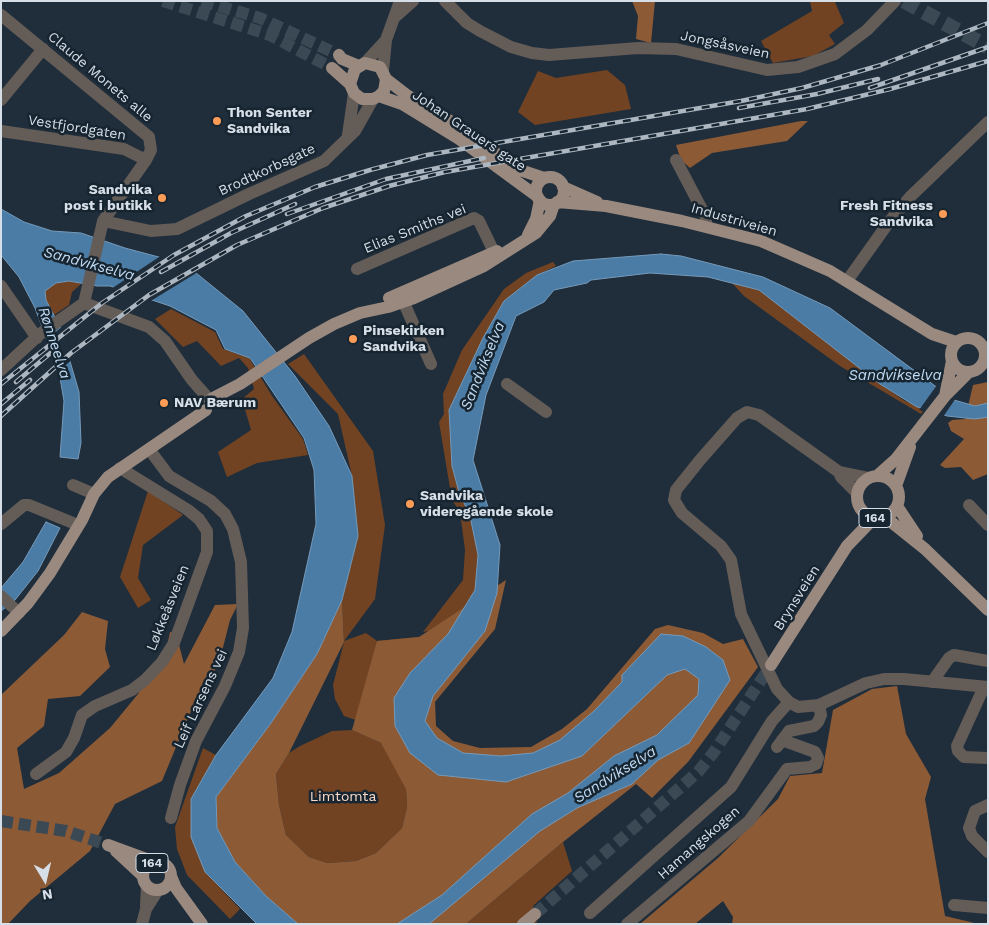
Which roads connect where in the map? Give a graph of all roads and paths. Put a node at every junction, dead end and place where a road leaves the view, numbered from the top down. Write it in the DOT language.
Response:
graph roads {
  1 [pos="400,1"];
  2 [pos="413,1"];
  3 [pos="434,1"];
  4 [pos="895,1"];
  5 [pos="448,4"];
  6 [pos="1,15"];
  7 [pos="395,17"];
  8 [pos="386,40"];
  9 [pos="43,49"];
  10 [pos="339,55"];
  11 [pos="362,65"];
  12 [pos="332,68"];
  13 [pos="385,75"];
  14 [pos="352,89"];
  15 [pos="376,98"];
  16 [pos="1,100"];
  17 [pos="988,122"];
  18 [pos="1,131"];
  19 [pos="347,137"];
  20 [pos="146,160"];
  21 [pos="676,160"];
  22 [pos="544,178"];
  23 [pos="563,187"];
  24 [pos="539,199"];
  25 [pos="556,203"];
  26 [pos="606,206"];
  27 [pos="103,221"];
  28 [pos="706,226"];
  29 [pos="494,252"];
  30 [pos="357,269"];
  31 [pos="847,281"];
  32 [pos="1,286"];
  33 [pos="401,298"];
  34 [pos="84,303"];
  35 [pos="932,334"];
  36 [pos="39,336"];
  37 [pos="956,342"];
  38 [pos="986,353"];
  39 [pos="951,362"];
  40 [pos="431,364"];
  41 [pos="3,368"];
  42 [pos="974,372"];
  43 [pos="509,385"];
  44 [pos="945,396"];
  45 [pos="207,403"];
  46 [pos="546,412"];
  47 [pos="916,436"];
  48 [pos="149,449"];
  49 [pos="132,455"];
  50 [pos="120,468"];
  51 [pos="839,472"];
  52 [pos="872,477"];
  53 [pos="73,485"];
  54 [pos="896,486"];
  55 [pos="90,493"];
  56 [pos="858,493"];
  57 [pos="969,505"];
  58 [pos="897,506"];
  59 [pos="860,507"];
  60 [pos="880,517"];
  61 [pos="72,523"];
  62 [pos="1,524"];
  63 [pos="988,524"];
  64 [pos="847,546"];
  65 [pos="925,549"];
  66 [pos="1,596"];
  67 [pos="15,610"];
  68 [pos="988,610"];
  69 [pos="1,631"];
  70 [pos="988,661"];
  71 [pos="772,665"];
  72 [pos="932,682"];
  73 [pos="986,687"];
  74 [pos="785,698"];
  75 [pos="819,705"];
  76 [pos="988,758"];
  77 [pos="36,774"];
  78 [pos="988,805"];
  79 [pos="171,818"];
  80 [pos="988,852"];
  81 [pos="154,862"];
  82 [pos="171,876"];
  83 [pos="152,885"];
  84 [pos="954,905"];
  85 [pos="988,908"];
  86 [pos="590,913"];
  87 [pos="535,914"];
  88 [pos="200,922"];
  89 [pos="142,924"];
  90 [pos="523,924"];
  91 [pos="627,924"];
  1 -- 7 [label="street"];
  2 -- 7 [label="street"];
  3 -- 5 [label="street, Jongsåsveien"];
  4 -- 5 [label="street, Jongsåsveien"];
  6 -- 9 [label="street, Claude Monets alle"];
  7 -- 8 [label="street"];
  8 -- 11 [label="street"];
  8 -- 13 [label="street"];
  9 -- 16 [label="street"];
  9 -- 20 [label="street, Claude Monets alle"];
  10 -- 11 [label="main road"];
  11 -- 13 [label="main road"];
  11 -- 14 [label="main road"];
  12 -- 14 [label="main road"];
  13 -- 15 [label="main road"];
  13 -- 22 [label="main road, Johan Grauers gate"];
  14 -- 15 [label="main road"];
  14 -- 19 [label="street"];
  15 -- 19 [label="street, Brodtkorbsgate"];
  15 -- 24 [label="main road, Johan Grauers gate"];
  17 -- 31 [label="street"];
  18 -- 20 [label="street, Vestfjordgaten"];
  19 -- 27 [label="street, Brodtkorbsgate"];
  20 -- 27 [label="street, Claude Monets alle"];
  21 -- 28 [label="street"];
  22 -- 23 [label="main road"];
  22 -- 24 [label="main road"];
  23 -- 25 [label="main road"];
  23 -- 26 [label="main road, Industriveien"];
  24 -- 25 [label="main road"];
  24 -- 29 [label="main road"];
  25 -- 26 [label="main road, Industriveien"];
  25 -- 33 [label="main road"];
  26 -- 28 [label="main road, Industriveien"];
  27 -- 34 [label="street, Claude Monets alle"];
  28 -- 31 [label="main road, Industriveien"];
  29 -- 30 [label="street, Elias Smiths vei"];
  29 -- 33 [label="main road"];
  31 -- 35 [label="main road, Industriveien"];
  32 -- 36 [label="street"];
  33 -- 40 [label="street"];
  33 -- 45 [label="main road"];
  34 -- 36 [label="street"];
  34 -- 45 [label="street"];
  35 -- 37 [label="main road, Industriveien"];
  35 -- 39 [label="main road, Industriveien"];
  36 -- 41 [label="street"];
  37 -- 38 [label="main road, 164"];
  37 -- 39 [label="main road, 164"];
  38 -- 42 [label="main road, 164"];
  39 -- 42 [label="main road"];
  39 -- 44 [label="main road, 164"];
  42 -- 44 [label="main road, 164"];
  43 -- 46 [label="street"];
  44 -- 47 [label="main road, 164"];
  45 -- 48 [label="main road"];
  45 -- 49 [label="main road"];
  47 -- 52 [label="main road, 164"];
  47 -- 54 [label="main road, 164"];
  48 -- 49 [label="main road"];
  48 -- 79 [label="street, Leif Larsens vei"];
  49 -- 50 [label="main road"];
  49 -- 55 [label="main road"];
  50 -- 55 [label="main road"];
  50 -- 77 [label="street, Løkkeåsveien"];
  51 -- 52 [label="street"];
  51 -- 56 [label="street"];
  51 -- 74 [label="street"];
  52 -- 54 [label="main road"];
  52 -- 56 [label="main road, 164"];
  53 -- 55 [label="street"];
  54 -- 58 [label="main road, 164"];
  55 -- 61 [label="main road"];
  56 -- 59 [label="main road, 164"];
  57 -- 63 [label="street"];
  58 -- 60 [label="main road, 164"];
  58 -- 65 [label="main road"];
  59 -- 60 [label="main road, 164"];
  59 -- 64 [label="main road, Brynsveien / 164"];
  60 -- 64 [label="main road, Brynsveien / 164"];
  60 -- 65 [label="main road"];
  61 -- 62 [label="street"];
  61 -- 67 [label="main road"];
  64 -- 71 [label="main road, Brynsveien / 164"];
  65 -- 68 [label="main road"];
  66 -- 67 [label="street"];
  67 -- 69 [label="main road"];
  70 -- 72 [label="street"];
  72 -- 73 [label="street"];
  72 -- 75 [label="street"];
  73 -- 76 [label="street"];
  74 -- 75 [label="street"];
  74 -- 86 [label="street, Hamangskogen"];
  75 -- 91 [label="street, Hamangskogen"];
  78 -- 80 [label="street"];
  81 -- 82 [label="main road, 164"];
  81 -- 83 [label="main road, 164"];
  81 -- 83 [label="main road, 164"];
  82 -- 83 [label="main road, 164"];
  82 -- 88 [label="main road, 164"];
  83 -- 88 [label="main road, 164"];
  83 -- 89 [label="street"];
  84 -- 85 [label="street"];
  87 -- 90 [label="main road"];
}
